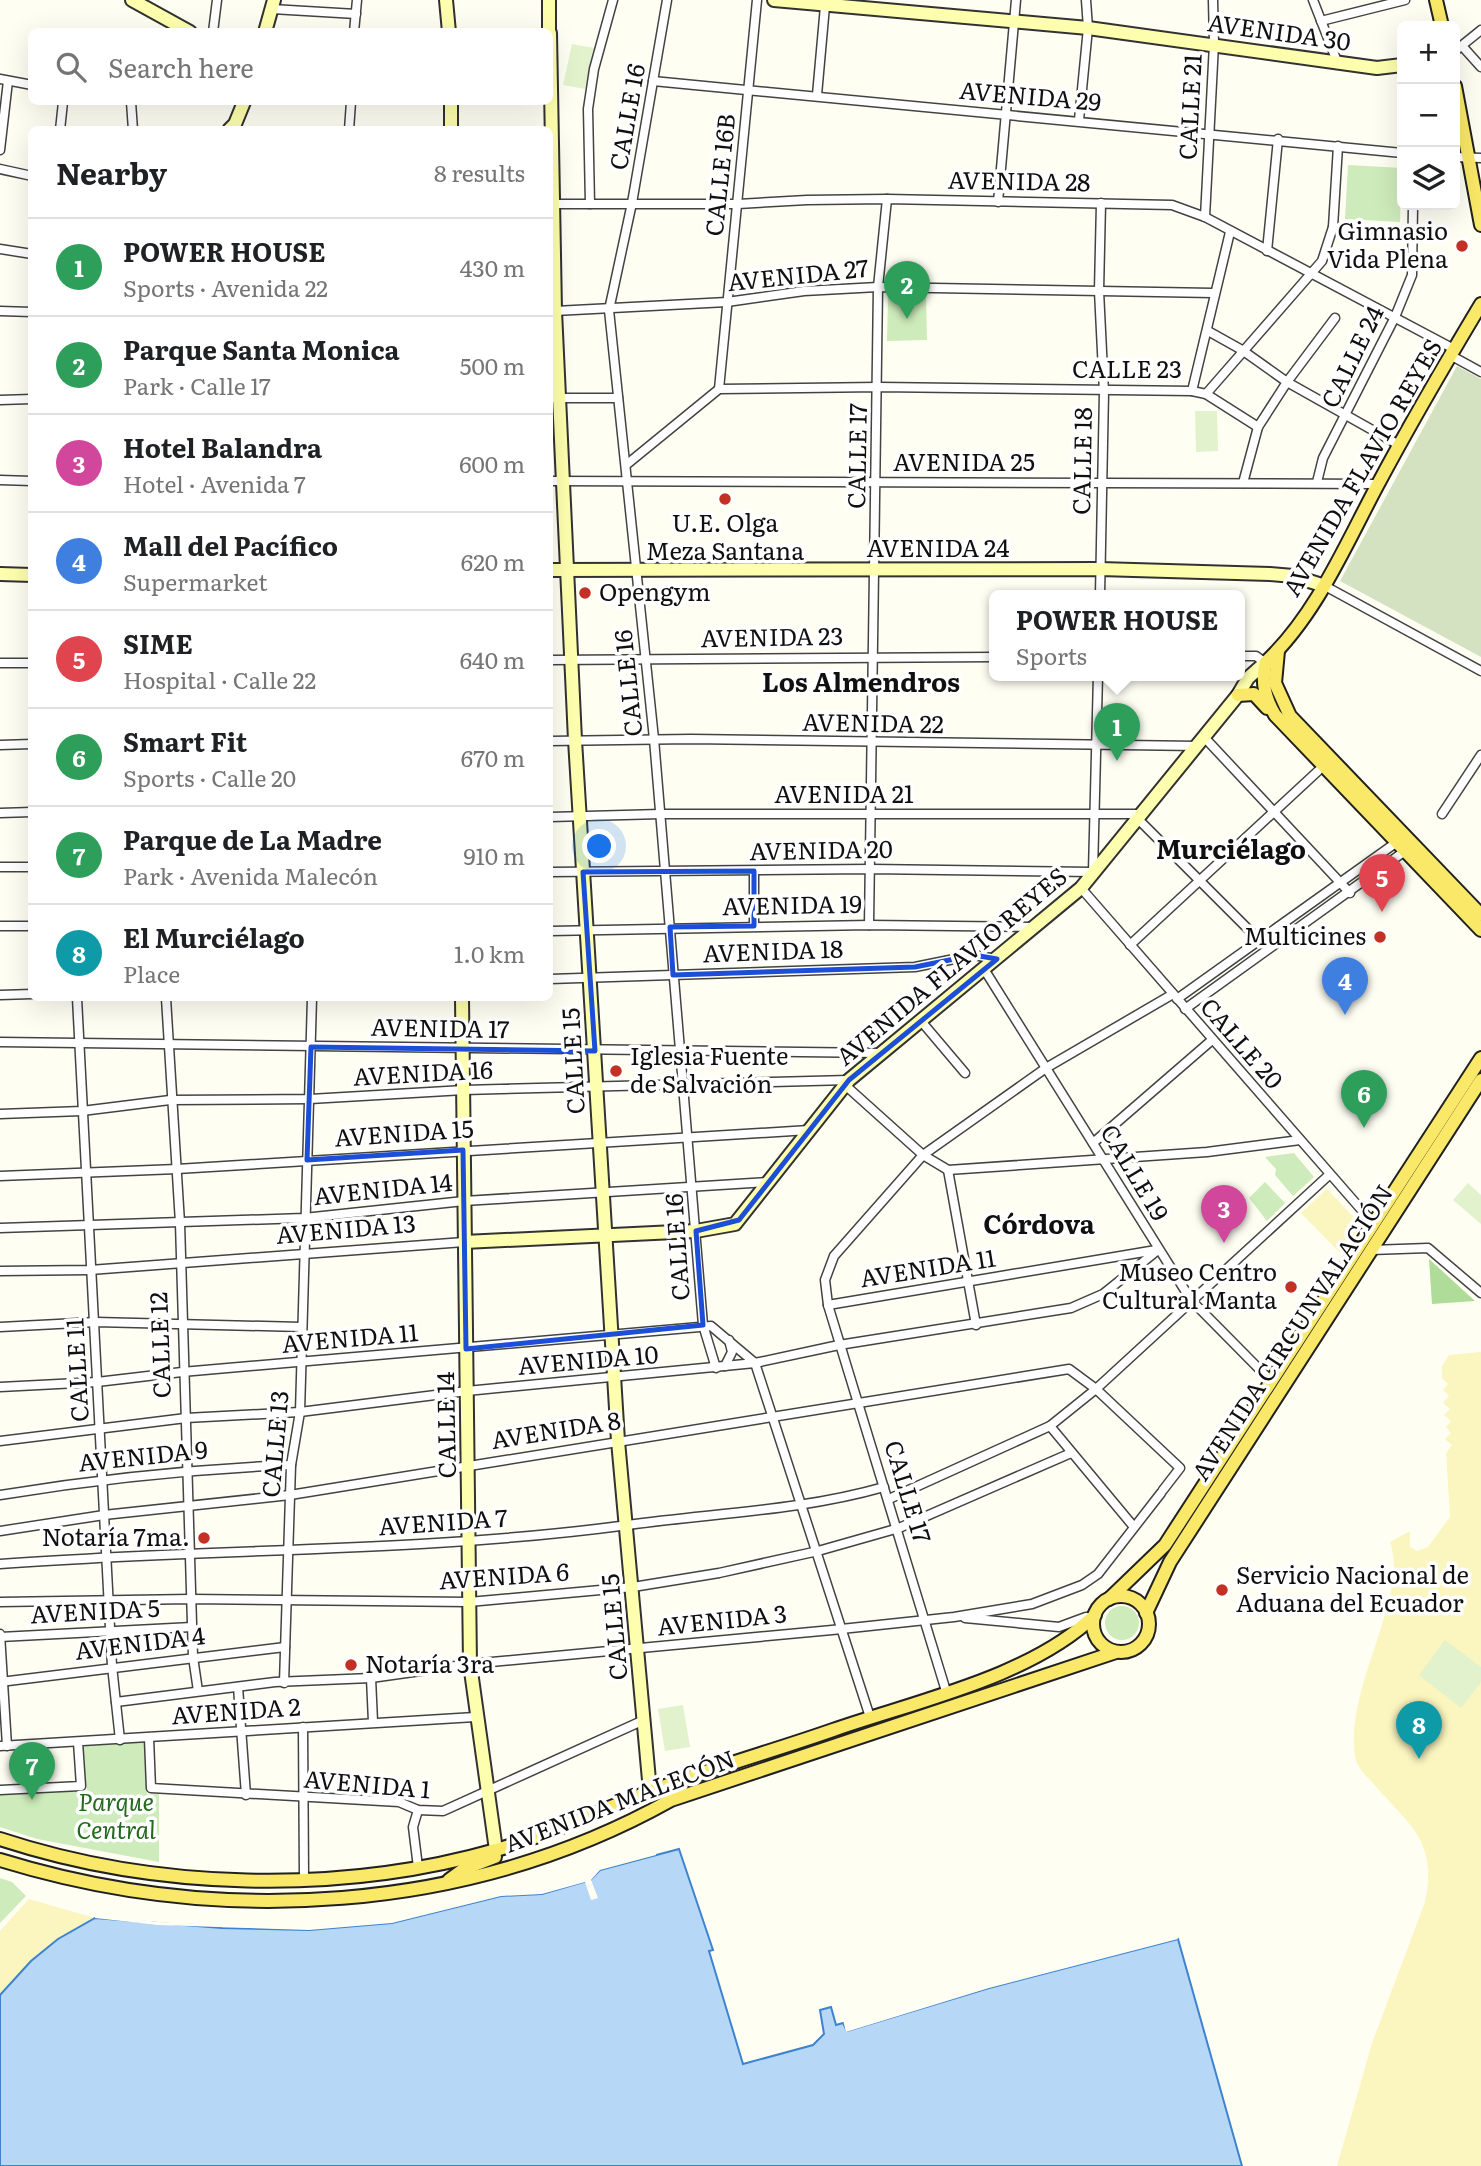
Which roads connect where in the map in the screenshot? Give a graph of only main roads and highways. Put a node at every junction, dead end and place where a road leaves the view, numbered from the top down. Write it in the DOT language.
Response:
graph roads {
  1 [pos="1436,0"];
  2 [pos="1441,21"];
  3 [pos="1460,103"];
  4 [pos="1476,158"];
  5 [pos="1481,223"];
  6 [pos="1481,304"];
  7 [pos="1278,650"];
  8 [pos="1238,695"];
  9 [pos="1275,715"];
  10 [pos="1481,915"];
  11 [pos="1481,930"];
  12 [pos="1481,1058"];
  13 [pos="1481,1080"];
  14 [pos="1109,1599"];
  15 [pos="1096,1612"];
  16 [pos="1146,1613"];
  17 [pos="1116,1652"];
  18 [pos="650,1791"];
  19 [pos="0,1839"];
  20 [pos="0,1860"];
  21 [pos="446,1883"];
  1 -- 2 [label="main road"];
  3 -- 4 [label="main road"];
  4 -- 5 [label="main road"];
  6 -- 7 [label="main road, AVENIDA FLAVIO REYES"];
  7 -- 9 [label="main road, AVENIDA FLAVIO REYES"];
  7 -- 10 [label="main road, AVENIDA FLAVIO REYES"];
  8 -- 9 [label="main road"];
  9 -- 11 [label="main road"];
  12 -- 14 [label="main road, AVENIDA CIRCUNVALACIÓN"];
  13 -- 16 [label="main road, AVENIDA CIRCUNVALACIÓN"];
  14 -- 15 [label="main road"];
  14 -- 16 [label="main road"];
  15 -- 17 [label="main road"];
  15 -- 18 [label="main road, AVENIDA MALECÓN"];
  16 -- 17 [label="main road"];
  17 -- 21 [label="main road, AVENIDA MALECÓN"];
  18 -- 19 [label="main road, AVENIDA MALECÓN"];
  18 -- 21 [label="main road"];
  20 -- 21 [label="main road, AVENIDA MALECÓN"];
}
